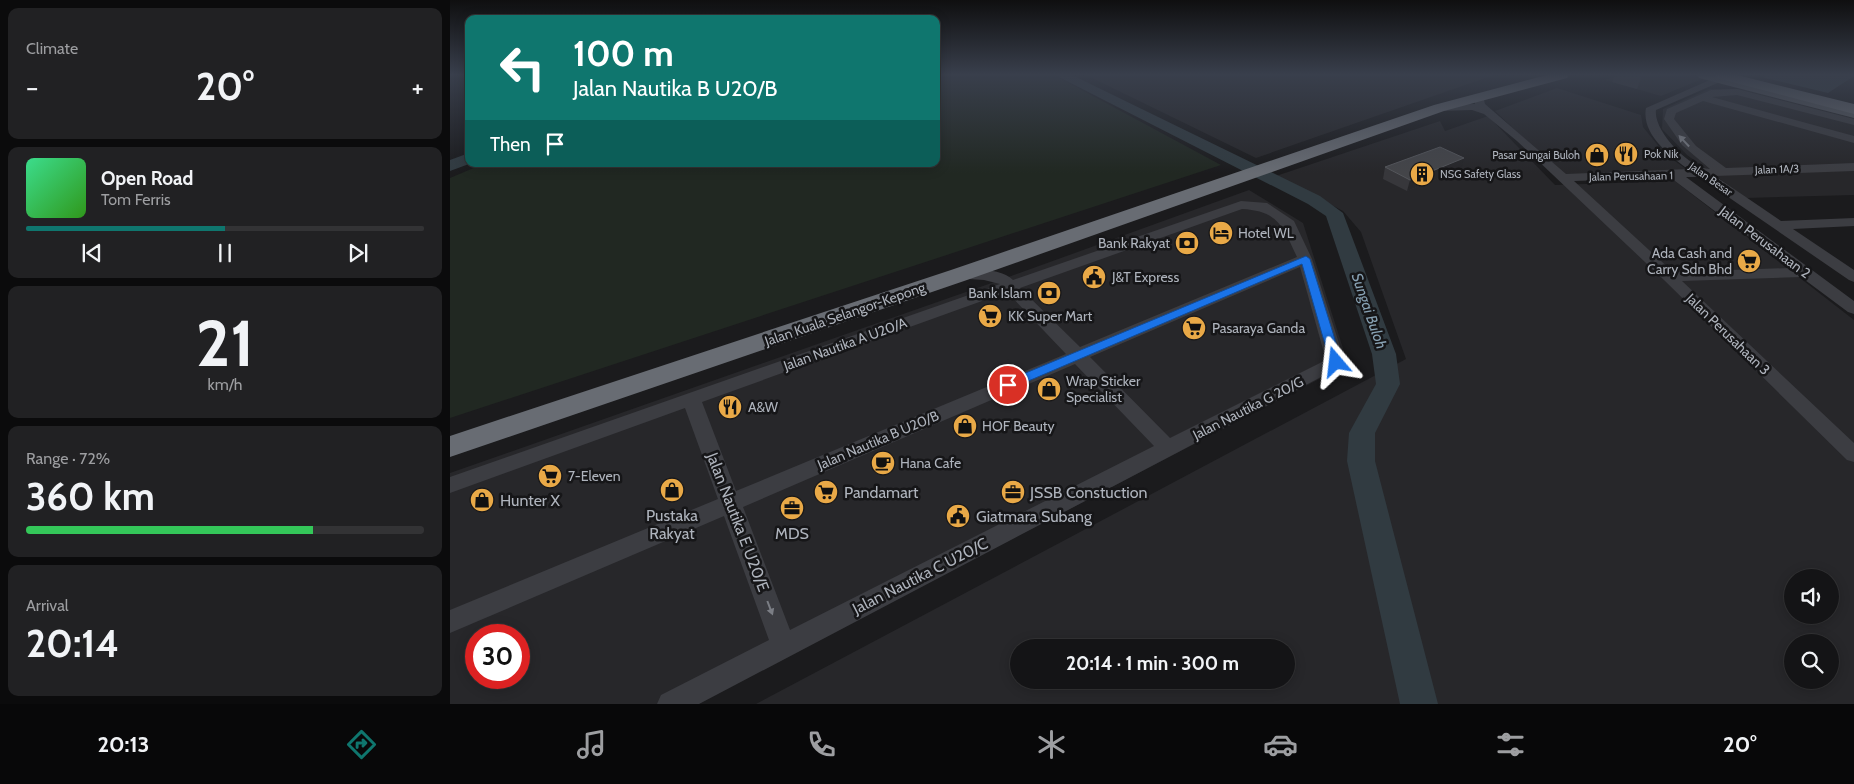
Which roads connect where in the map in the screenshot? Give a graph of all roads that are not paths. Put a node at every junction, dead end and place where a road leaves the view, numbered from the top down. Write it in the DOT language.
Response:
graph roads {
  1 [pos="1430,108"];
  2 [pos="1475,108"];
  3 [pos="1484,108"];
  4 [pos="1651,108"];
  5 [pos="1678,108"];
  6 [pos="1737,108"];
  7 [pos="1799,108"];
  8 [pos="1834,108"];
  9 [pos="1490,112"];
  10 [pos="1854,114"];
  11 [pos="1854,122"];
  12 [pos="1854,140"];
  13 [pos="1854,167"];
  14 [pos="1700,172"];
  15 [pos="1675,175"];
  16 [pos="1234,176"];
  17 [pos="1717,176"];
  18 [pos="1854,176"];
  19 [pos="1561,178"];
  20 [pos="1241,205"];
  21 [pos="1854,222"];
  22 [pos="1778,225"];
  23 [pos="1018,255"];
  24 [pos="1306,259"];
  25 [pos="1805,272"];
  26 [pos="1852,274"];
  27 [pos="960,275"];
  28 [pos="1669,277"];
  29 [pos="1007,283"];
  30 [pos="1854,309"];
  31 [pos="1077,355"];
  32 [pos="691,399"];
  33 [pos="450,435"];
  34 [pos="450,446"];
  35 [pos="1169,449"];
  36 [pos="1854,454"];
  37 [pos="450,486"];
  38 [pos="730,503"];
  39 [pos="450,622"];
  40 [pos="784,646"];
  41 [pos="671,704"];
  1 -- 16 [label="highway"];
  2 -- 9 [label="street"];
  3 -- 9 [label="street, Jalan Perusahaan 3"];
  4 -- 14 [label="street, Jalan Besar"];
  17 -- 5 [label="street, one-way"];
  6 -- 12 [label="street"];
  7 -- 11 [label="street"];
  8 -- 10 [label="main road"];
  9 -- 19 [label="street, Jalan Perusahaan 3"];
  13 -- 17 [label="street, Jalan 1A/3"];
  14 -- 15 [label="street, Jalan Perusahaan 1"];
  14 -- 17 [label="street, Jalan Besar"];
  15 -- 19 [label="street, Jalan Perusahaan 1"];
  15 -- 25 [label="street, Jalan Perusahaan 2"];
  16 -- 23 [label="highway, Jalan Kuala Selangor-Kepong"];
  16 -- 33 [label="highway, Jalan Kuala Selangor-Kepong"];
  17 -- 18 [label="street, Jalan 1A/3"];
  17 -- 22 [label="street, Jalan Besar"];
  19 -- 28 [label="street, Jalan Perusahaan 3"];
  20 -- 24 [label="street, Jalan Nautika G 20/G"];
  20 -- 29 [label="street, Jalan Nautika A U20/A"];
  21 -- 22 [label="street"];
  22 -- 26 [label="street, Jalan Besar"];
  23 -- 27 [label="highway, Jalan Kuala Selangor-Kepong"];
  23 -- 29 [label="street"];
  24 -- 31 [label="street, Jalan Nautika B U20/B"];
  24 -- 35 [label="street, Jalan Nautika G 20/G"];
  25 -- 28 [label="street"];
  25 -- 30 [label="street, Jalan Perusahaan 2"];
  27 -- 29 [label="street"];
  27 -- 34 [label="highway, Jalan Kuala Selangor-Kepong"];
  28 -- 36 [label="street, Jalan Perusahaan 3"];
  29 -- 31 [label="street"];
  29 -- 32 [label="street, Jalan Nautika A U20/A"];
  31 -- 35 [label="street"];
  31 -- 38 [label="street, Jalan Nautika B U20/B"];
  32 -- 37 [label="street, Jalan Nautika A U20/A"];
  32 -- 38 [label="street, Jalan Nautika E U20/E"];
  35 -- 40 [label="street, Jalan Nautika C U20/C"];
  38 -- 39 [label="street, Jalan Nautika B U20/B"];
  38 -- 40 [label="street, Jalan Nautika E U20/E, one-way"];
  40 -- 41 [label="street, Jalan Nautika C U20/C"];
}
